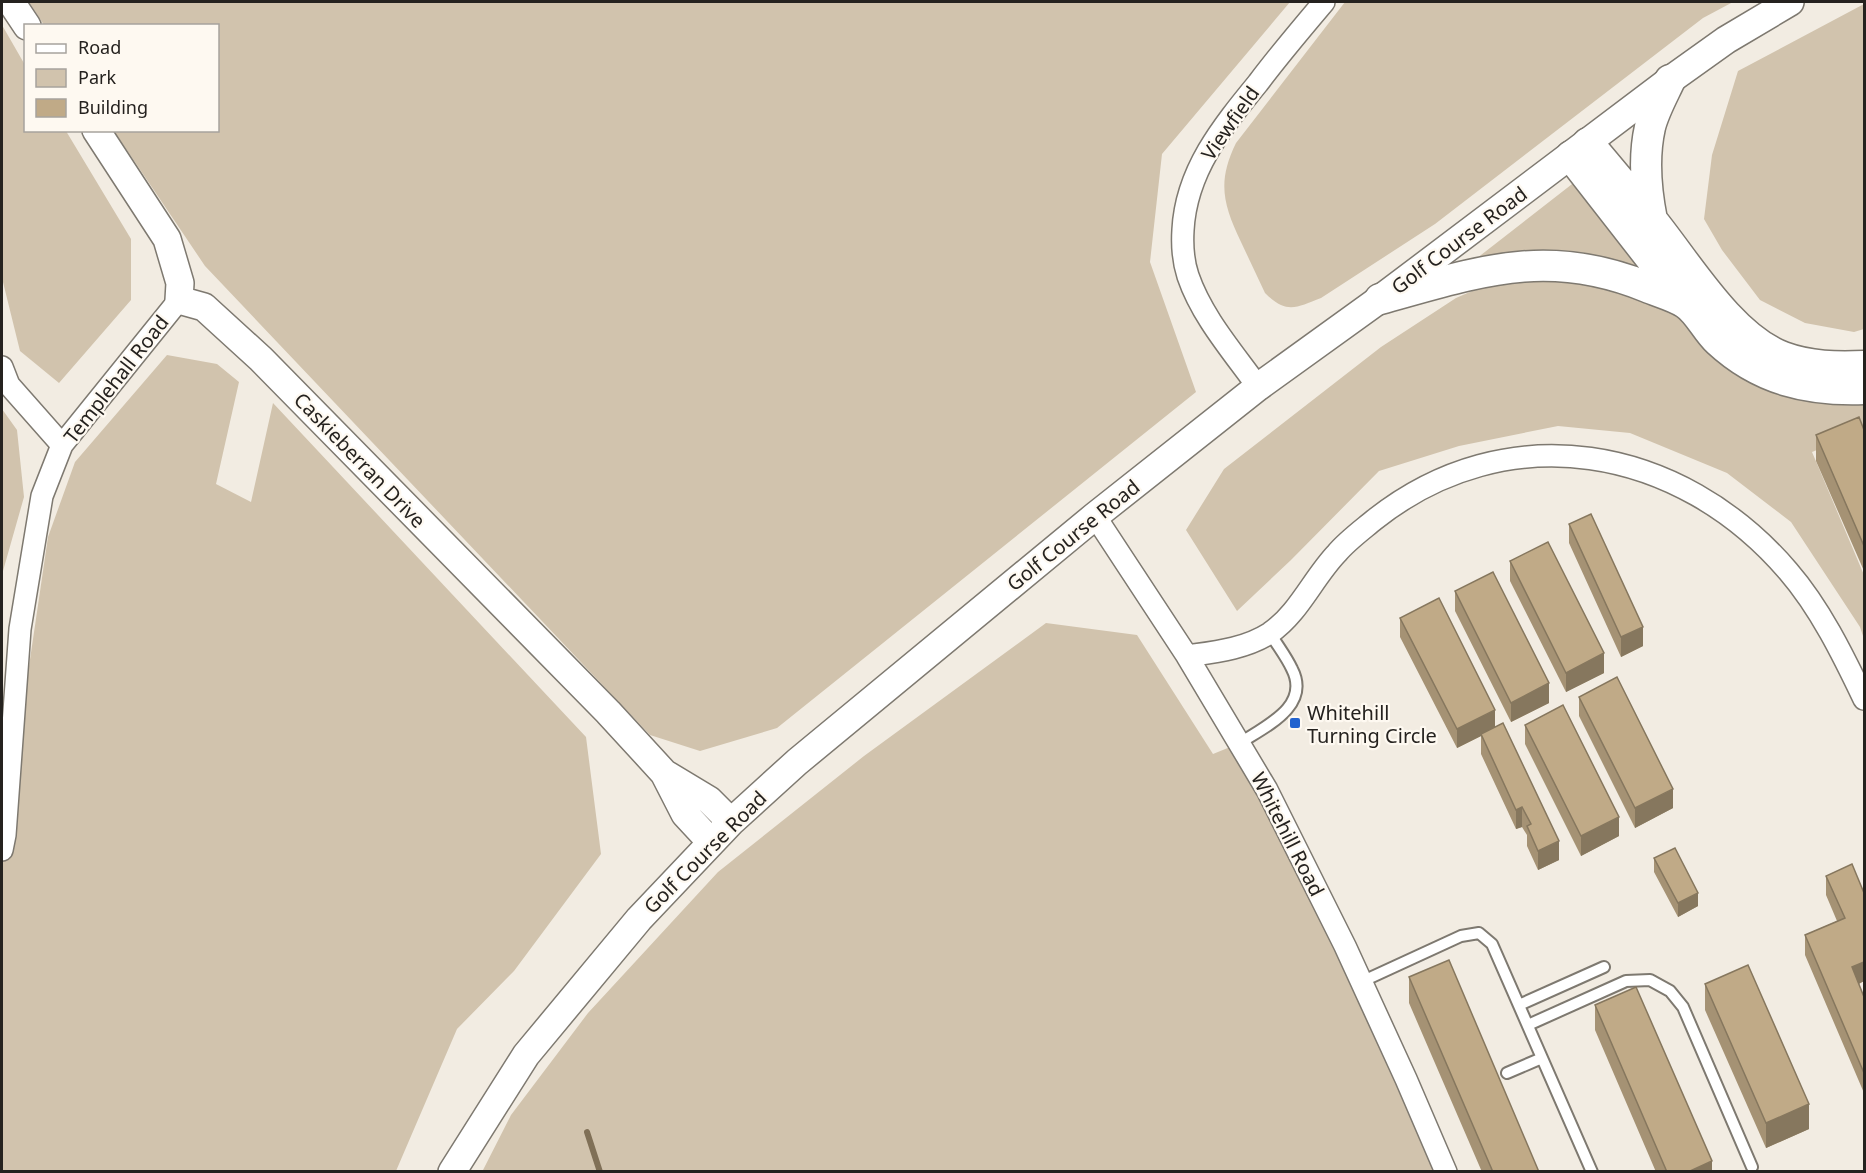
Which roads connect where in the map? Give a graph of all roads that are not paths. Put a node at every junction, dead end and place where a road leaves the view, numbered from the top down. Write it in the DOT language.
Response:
graph roads {
  1 [pos="11,2"];
  2 [pos="1324,2"];
  3 [pos="1790,2"];
  4 [pos="26,24"];
  5 [pos="1670,80"];
  6 [pos="97,132"];
  7 [pos="1579,149"];
  8 [pos="1652,220"];
  9 [pos="1380,299"];
  10 [pos="179,300"];
  11 [pos="1686,303"];
  12 [pos="1864,366"];
  13 [pos="2,367"];
  14 [pos="1258,387"];
  15 [pos="1864,389"];
  16 [pos="62,446"];
  17 [pos="1095,516"];
  18 [pos="1270,633"];
  19 [pos="1187,656"];
  20 [pos="1864,699"];
  21 [pos="1240,743"];
  22 [pos="664,773"];
  23 [pos="731,822"];
  24 [pos="711,842"];
  25 [pos="2,850"];
  26 [pos="1604,967"];
  27 [pos="1361,982"];
  28 [pos="1519,1005"];
  29 [pos="1528,1026"];
  30 [pos="1542,1058"];
  31 [pos="1507,1073"];
  32 [pos="1752,1167"];
  33 [pos="452,1172"];
  34 [pos="1446,1172"];
  35 [pos="1592,1172"];
  1 -- 4 [label="street"];
  2 -- 14 [label="street, Viewfield"];
  3 -- 5 [label="street, Golf Course Road"];
  5 -- 7 [label="street, Golf Course Road"];
  5 -- 8 [label="main road"];
  6 -- 10 [label="street"];
  7 -- 8 [label="main road"];
  7 -- 9 [label="street, Golf Course Road"];
  7 -- 11 [label="main road"];
  8 -- 12 [label="main road"];
  9 -- 11 [label="main road"];
  9 -- 14 [label="street, Golf Course Road"];
  10 -- 16 [label="street, Templehall Road"];
  10 -- 22 [label="street, Caskieberran Drive"];
  11 -- 15 [label="main road"];
  13 -- 16 [label="street"];
  14 -- 17 [label="street, Golf Course Road"];
  16 -- 25 [label="street, Templehall Road"];
  17 -- 19 [label="street, Whitehill Road"];
  17 -- 23 [label="street, Golf Course Road"];
  18 -- 19 [label="street"];
  18 -- 20 [label="street"];
  18 -- 21 [label="lane"];
  19 -- 21 [label="street, Whitehill Road"];
  21 -- 27 [label="street, Whitehill Road"];
  22 -- 23 [label="street, Caskieberran Drive"];
  22 -- 24 [label="street, Caskieberran Drive"];
  23 -- 24 [label="street, Golf Course Road"];
  24 -- 33 [label="street, Golf Course Road"];
  26 -- 28 [label="lane"];
  27 -- 28 [label="lane"];
  27 -- 34 [label="street, Whitehill Road"];
  28 -- 29 [label="lane"];
  29 -- 30 [label="lane"];
  29 -- 32 [label="lane"];
  30 -- 31 [label="lane"];
  30 -- 35 [label="lane"];
}
